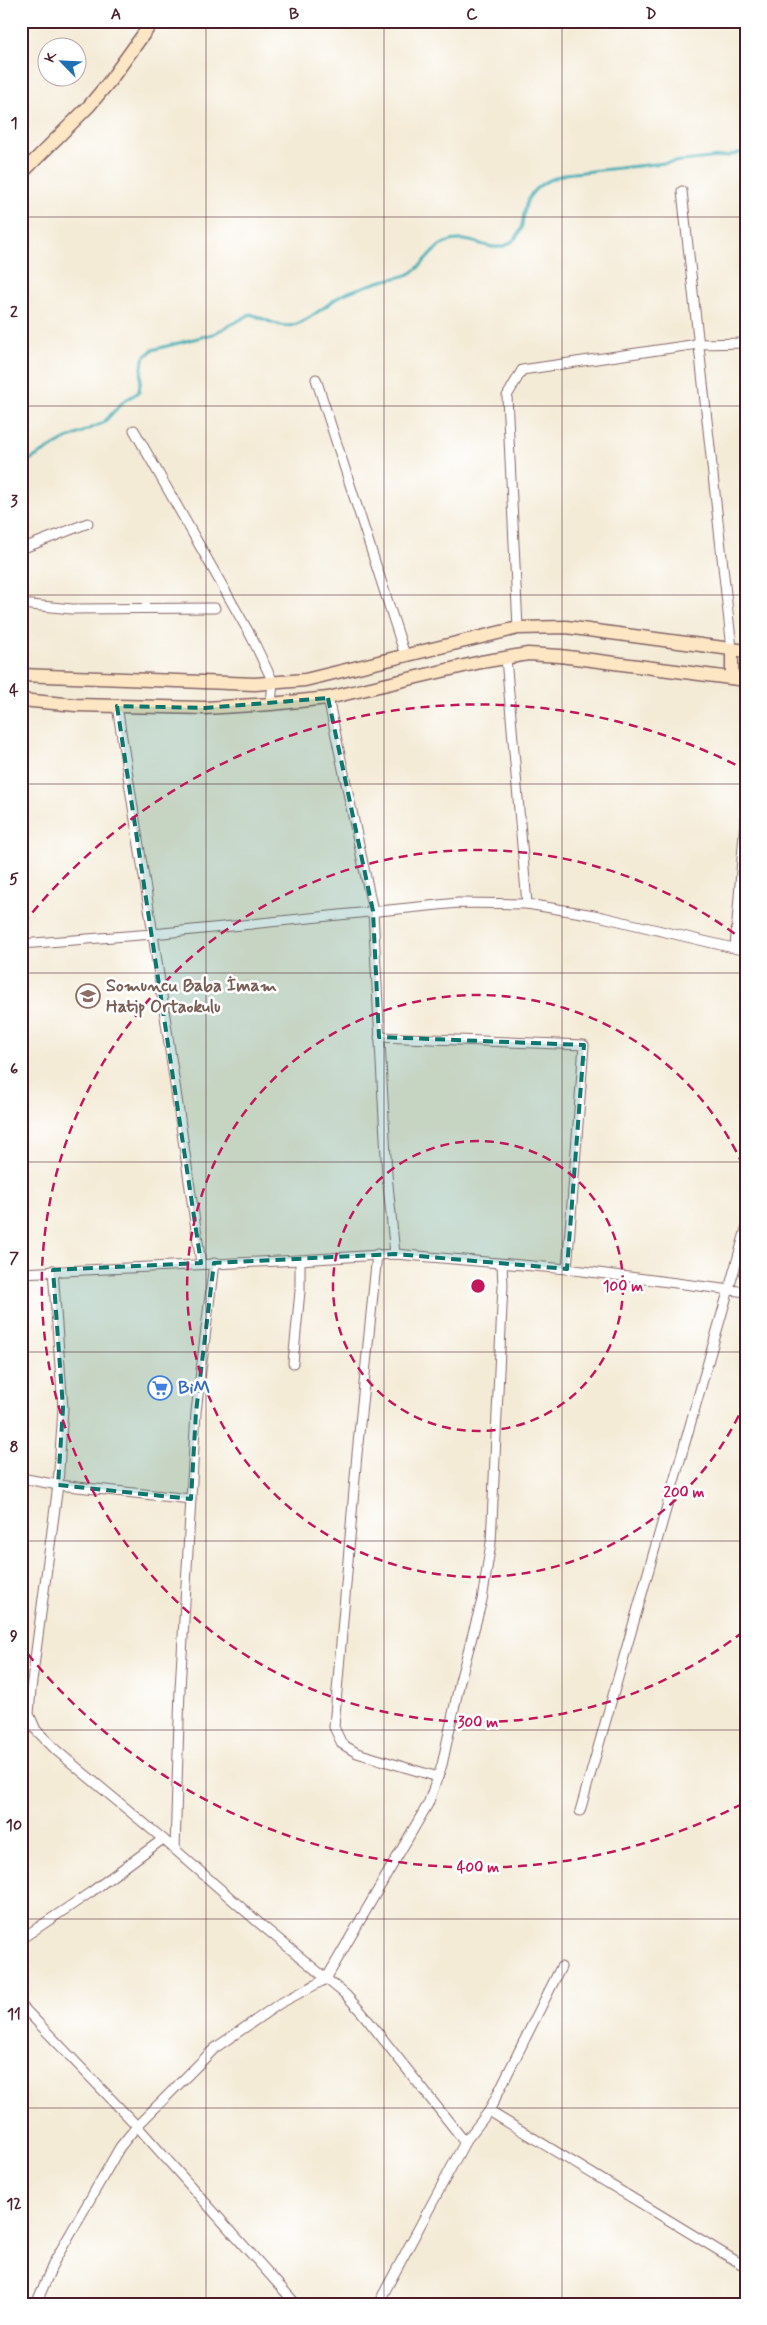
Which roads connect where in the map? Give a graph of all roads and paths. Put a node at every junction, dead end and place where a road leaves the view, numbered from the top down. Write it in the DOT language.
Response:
graph roads {
  1 [pos="153,21"];
  2 [pos="21,174"];
  3 [pos="682,191"];
  4 [pos="746,343"];
  5 [pos="698,344"];
  6 [pos="316,379"];
  7 [pos="134,430"];
  8 [pos="88,524"];
  9 [pos="21,549"];
  10 [pos="21,604"];
  11 [pos="216,608"];
  12 [pos="518,628"];
  13 [pos="732,649"];
  14 [pos="746,651"];
  15 [pos="405,655"];
  16 [pos="506,658"];
  17 [pos="21,675"];
  18 [pos="732,678"];
  19 [pos="746,680"];
  20 [pos="273,682"];
  21 [pos="328,698"];
  22 [pos="21,700"];
  23 [pos="272,704"];
  24 [pos="117,706"];
  25 [pos="746,808"];
  26 [pos="527,904"];
  27 [pos="374,911"];
  28 [pos="153,934"];
  29 [pos="21,944"];
  30 [pos="734,948"];
  31 [pos="746,950"];
  32 [pos="379,1037"];
  33 [pos="746,1229"];
  34 [pos="377,1254"];
  35 [pos="395,1254"];
  36 [pos="300,1260"];
  37 [pos="214,1263"];
  38 [pos="201,1264"];
  39 [pos="502,1264"];
  40 [pos="568,1268"];
  41 [pos="53,1270"];
  42 [pos="21,1273"];
  43 [pos="729,1290"];
  44 [pos="746,1292"];
  45 [pos="293,1363"];
  46 [pos="21,1478"];
  47 [pos="58,1485"];
  48 [pos="191,1499"];
  49 [pos="438,1777"];
  50 [pos="580,1811"];
  51 [pos="163,1839"];
  52 [pos="175,1849"];
  53 [pos="21,1939"];
  54 [pos="561,1967"];
  55 [pos="326,1979"];
  56 [pos="21,2005"];
  57 [pos="489,2111"];
  58 [pos="136,2126"];
  59 [pos="465,2142"];
  60 [pos="746,2267"];
  61 [pos="21,2300"];
  62 [pos="27,2304"];
  63 [pos="36,2304"];
  64 [pos="296,2304"];
  65 [pos="378,2304"];
  1 -- 2 [label="main road"];
  3 -- 5 [label="street"];
  4 -- 5 [label="street"];
  5 -- 12 [label="street"];
  5 -- 13 [label="street"];
  6 -- 15 [label="street"];
  7 -- 20 [label="street"];
  8 -- 9 [label="street"];
  10 -- 11 [label="street"];
  12 -- 13 [label="main road"];
  12 -- 15 [label="main road"];
  13 -- 14 [label="main road"];
  13 -- 18 [label="main road"];
  15 -- 20 [label="main road"];
  16 -- 18 [label="main road"];
  16 -- 21 [label="main road"];
  16 -- 26 [label="street"];
  17 -- 20 [label="main road"];
  18 -- 19 [label="main road"];
  20 -- 23 [label="street"];
  21 -- 23 [label="main road"];
  21 -- 27 [label="street"];
  22 -- 24 [label="main road"];
  23 -- 24 [label="main road"];
  24 -- 28 [label="street"];
  25 -- 30 [label="street"];
  26 -- 27 [label="street"];
  26 -- 30 [label="street"];
  27 -- 28 [label="street"];
  27 -- 32 [label="street"];
  28 -- 29 [label="street"];
  28 -- 38 [label="street"];
  30 -- 31 [label="street"];
  32 -- 35 [label="street"];
  32 -- 40 [label="street"];
  33 -- 43 [label="street"];
  34 -- 35 [label="street"];
  34 -- 36 [label="street"];
  34 -- 49 [label="street"];
  35 -- 39 [label="street"];
  36 -- 37 [label="street"];
  36 -- 45 [label="street"];
  37 -- 38 [label="street"];
  37 -- 48 [label="street"];
  38 -- 41 [label="street"];
  39 -- 40 [label="street"];
  39 -- 49 [label="street"];
  40 -- 43 [label="street"];
  41 -- 42 [label="street"];
  41 -- 47 [label="street"];
  43 -- 44 [label="street"];
  43 -- 50 [label="street"];
  46 -- 47 [label="street"];
  47 -- 48 [label="street"];
  47 -- 51 [label="street"];
  48 -- 52 [label="street"];
  49 -- 55 [label="street"];
  51 -- 52 [label="street"];
  51 -- 53 [label="street"];
  52 -- 55 [label="street"];
  54 -- 57 [label="street"];
  55 -- 58 [label="street"];
  55 -- 59 [label="street"];
  56 -- 58 [label="street"];
  57 -- 59 [label="street"];
  57 -- 60 [label="street"];
  58 -- 63 [label="street"];
  58 -- 64 [label="street"];
  59 -- 65 [label="street"];
  61 -- 62 [label="street"];
}
